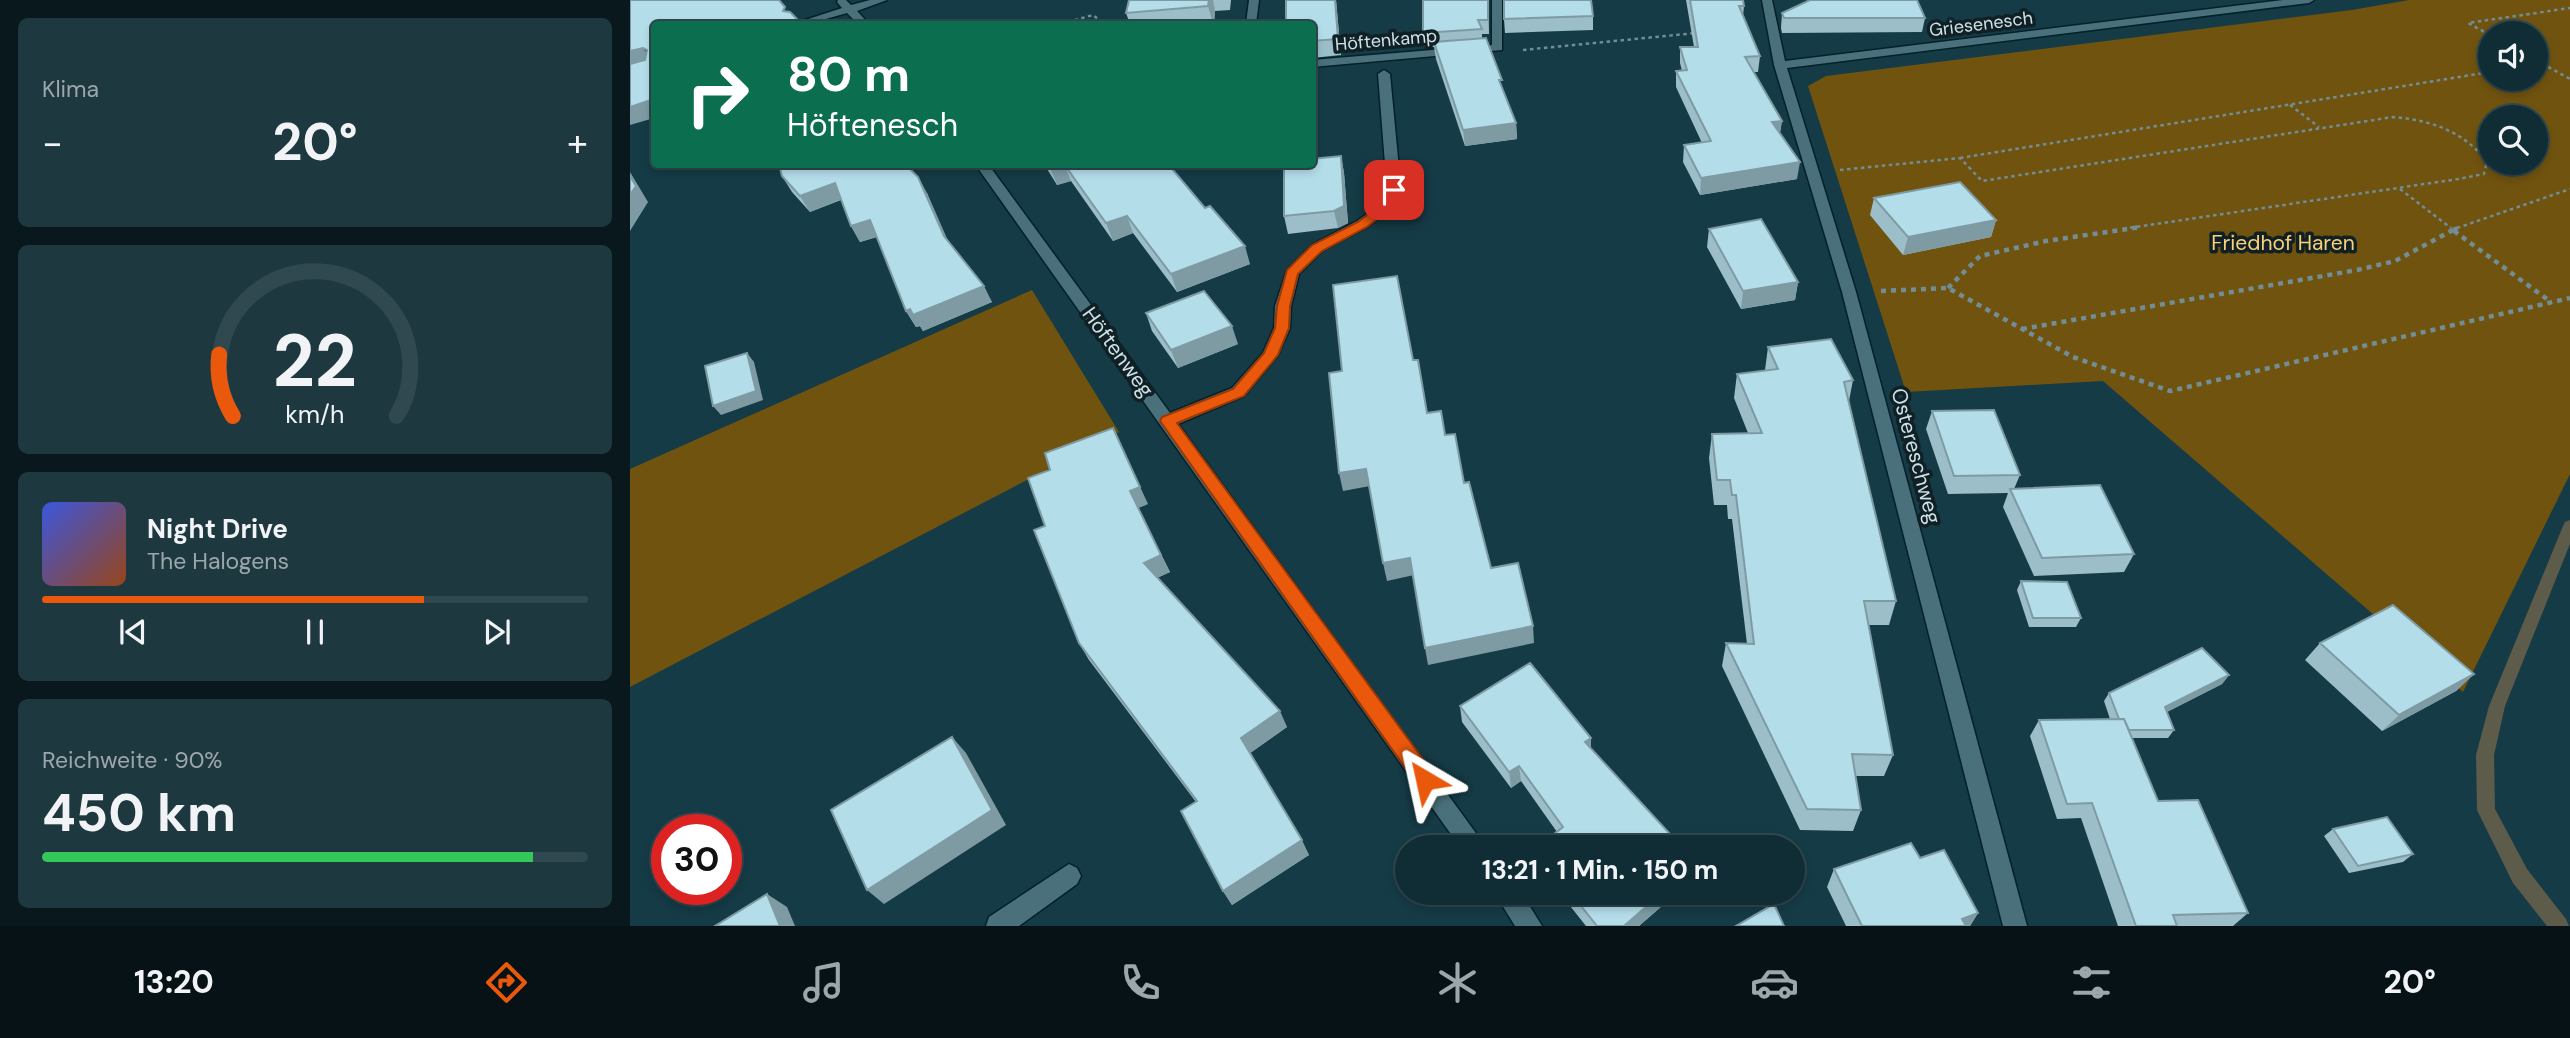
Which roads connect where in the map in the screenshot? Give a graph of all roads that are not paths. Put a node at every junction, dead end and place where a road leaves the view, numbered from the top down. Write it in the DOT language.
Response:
graph roads {
  1 [pos="839,0"];
  2 [pos="882,0"];
  3 [pos="1254,0"];
  4 [pos="1497,0"];
  5 [pos="1767,0"];
  6 [pos="2309,0"];
  7 [pos="849,9"];
  8 [pos="808,21"];
  9 [pos="861,21"];
  10 [pos="1251,21"];
  11 [pos="1316,64"];
  12 [pos="1780,65"];
  13 [pos="1384,74"];
  14 [pos="984,168"];
  15 [pos="1168,421"];
  16 [pos="1465,835"];
  17 [pos="1069,876"];
  18 [pos="1516,905"];
  19 [pos="999,926"];
  20 [pos="1531,926"];
  21 [pos="2015,926"];
  1 -- 7 [label="street"];
  2 -- 7 [label="street"];
  3 -- 10 [label="street"];
  4 -- 11 [label="street, Höftenkamp"];
  5 -- 12 [label="street, Ostereschweg"];
  6 -- 12 [label="street, Griesenesch"];
  7 -- 8 [label="street"];
  7 -- 9 [label="street"];
  12 -- 21 [label="street, Ostereschweg"];
  13 -- 15 [label="street"];
  14 -- 15 [label="street, Höftenweg"];
  15 -- 16 [label="street, Höftenweg"];
  17 -- 19 [label="street"];
  18 -- 20 [label="street"];
}
